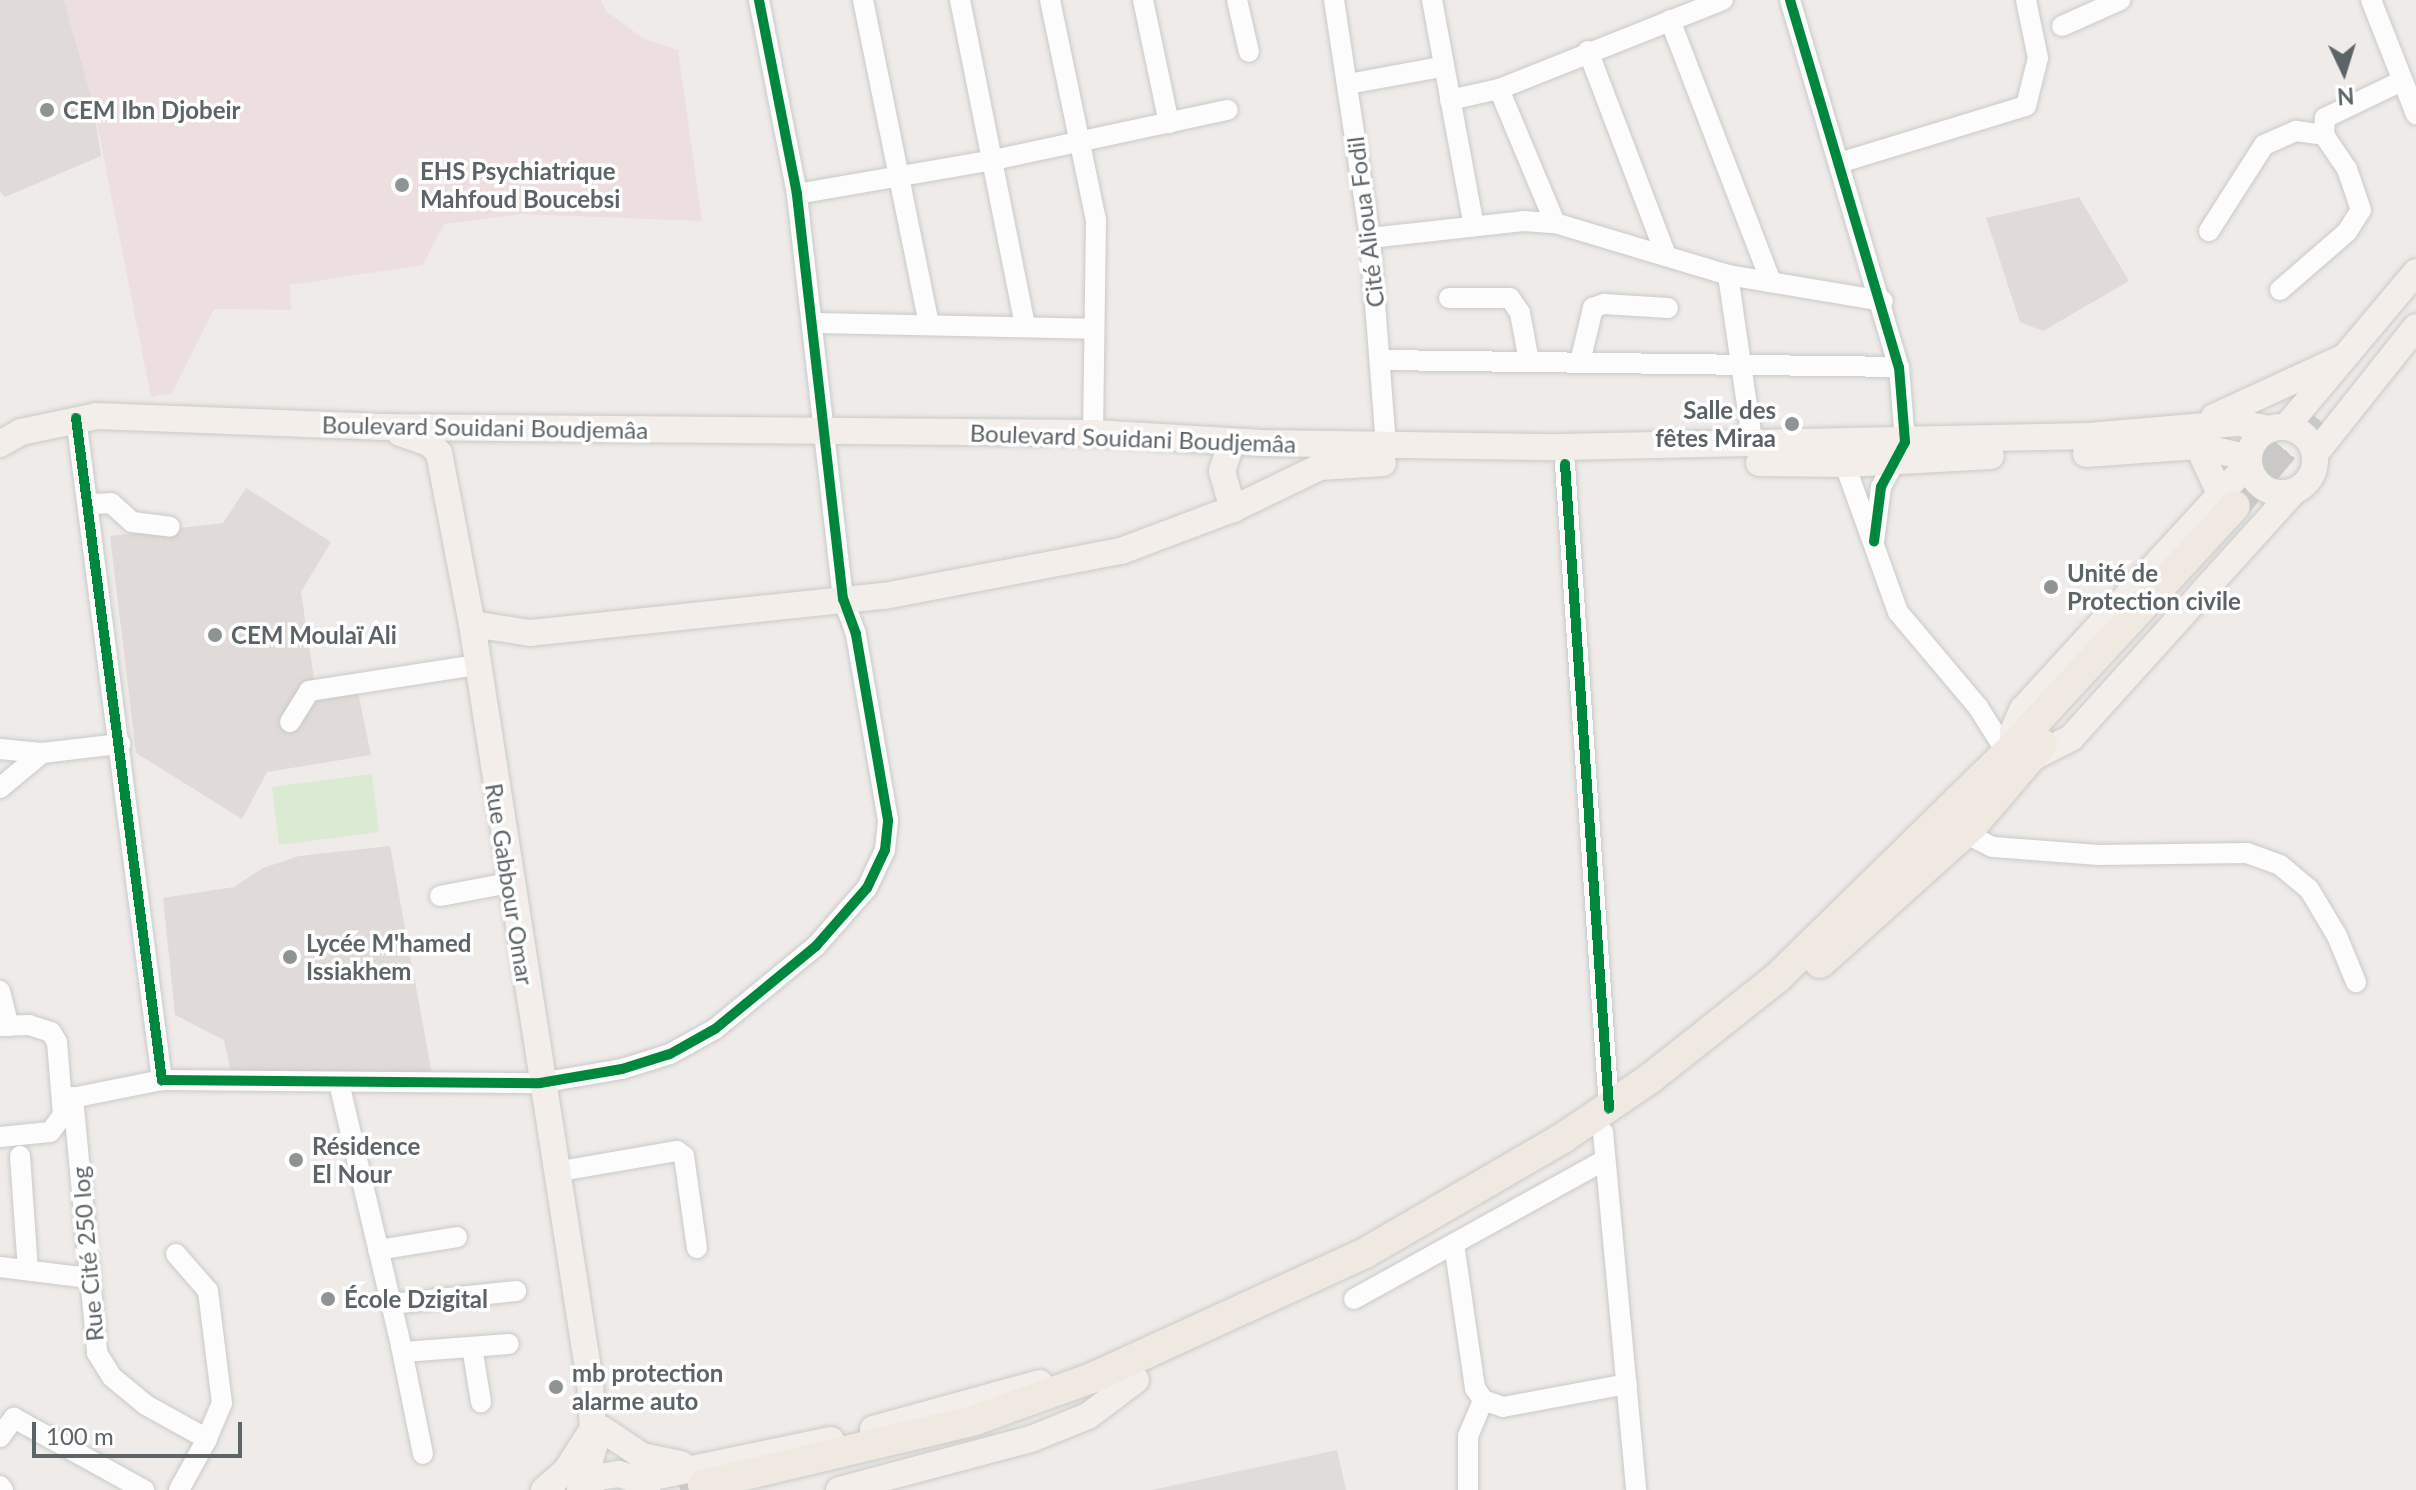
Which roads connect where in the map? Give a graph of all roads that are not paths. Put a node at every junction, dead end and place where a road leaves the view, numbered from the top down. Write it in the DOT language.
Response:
graph roads {
  1 [pos="759,0"];
  2 [pos="863,0"];
  3 [pos="960,0"];
  4 [pos="1050,0"];
  5 [pos="1143,0"];
  6 [pos="1237,0"];
  7 [pos="1334,0"];
  8 [pos="1432,0"];
  9 [pos="1723,0"];
  10 [pos="1790,0"];
  11 [pos="2026,0"];
  12 [pos="2120,0"];
  13 [pos="2371,0"];
  14 [pos="1670,20"];
  15 [pos="2062,26"];
  16 [pos="1588,51"];
  17 [pos="1249,52"];
  18 [pos="1441,67"];
  19 [pos="2402,81"];
  20 [pos="1348,84"];
  21 [pos="1499,89"];
  22 [pos="1450,100"];
  23 [pos="1228,110"];
  24 [pos="2416,114"];
  25 [pos="1169,123"];
  26 [pos="2324,135"];
  27 [pos="1081,143"];
  28 [pos="994,160"];
  29 [pos="1839,163"];
  30 [pos="900,178"];
  31 [pos="797,194"];
  32 [pos="1555,223"];
  33 [pos="1474,226"];
  34 [pos="2209,231"];
  35 [pos="1370,238"];
  36 [pos="1665,253"];
  37 [pos="2416,272"];
  38 [pos="1728,275"];
  39 [pos="1771,282"];
  40 [pos="2280,290"];
  41 [pos="1449,298"];
  42 [pos="1883,301"];
  43 [pos="1668,308"];
  44 [pos="814,323"];
  45 [pos="929,323"];
  46 [pos="1025,324"];
  47 [pos="2416,328"];
  48 [pos="1093,329"];
  49 [pos="2352,353"];
  50 [pos="1380,360"];
  51 [pos="1529,361"];
  52 [pos="1580,362"];
  53 [pos="1744,364"];
  54 [pos="1899,367"];
  55 [pos="76,418"];
  56 [pos="379,427"];
  57 [pos="475,427"];
  58 [pos="2278,428"];
  59 [pos="825,431"];
  60 [pos="1093,433"];
  61 [pos="2195,436"];
  62 [pos="1232,442"];
  63 [pos="1259,443"];
  64 [pos="0,444"];
  65 [pos="1386,445"];
  66 [pos="1753,446"];
  67 [pos="1899,451"];
  68 [pos="1847,454"];
  69 [pos="2315,454"];
  70 [pos="2249,461"];
  71 [pos="442,464"];
  72 [pos="1565,464"];
  73 [pos="1274,490"];
  74 [pos="2293,492"];
  75 [pos="88,504"];
  76 [pos="2233,506"];
  77 [pos="1233,509"];
  78 [pos="170,527"];
  79 [pos="1874,542"];
  80 [pos="843,599"];
  81 [pos="472,624"];
  82 [pos="477,665"];
  83 [pos="290,722"];
  84 [pos="120,744"];
  85 [pos="0,749"];
  86 [pos="42,753"];
  87 [pos="2016,754"];
  88 [pos="0,788"];
  89 [pos="1965,833"];
  90 [pos="509,883"];
  91 [pos="440,896"];
  92 [pos="2356,982"];
  93 [pos="0,991"];
  94 [pos="5,1026"];
  95 [pos="162,1080"];
  96 [pos="339,1083"];
  97 [pos="540,1083"];
  98 [pos="68,1098"];
  99 [pos="1606,1134"];
  100 [pos="0,1137"];
  101 [pos="20,1156"];
  102 [pos="555,1172"];
  103 [pos="457,1237"];
  104 [pos="1454,1244"];
  105 [pos="697,1248"];
  106 [pos="378,1250"];
  107 [pos="176,1254"];
  108 [pos="0,1267"];
  109 [pos="28,1270"];
  110 [pos="88,1278"];
  111 [pos="516,1291"];
  112 [pos="1354,1299"];
  113 [pos="391,1304"];
  114 [pos="509,1344"];
  115 [pos="401,1346"];
  116 [pos="472,1347"];
  117 [pos="1133,1371"];
  118 [pos="1627,1384"];
  119 [pos="1483,1400"];
  120 [pos="481,1402"];
  121 [pos="7,1414"];
  122 [pos="598,1428"];
  123 [pos="0,1437"];
  124 [pos="207,1439"];
  125 [pos="423,1454"];
  126 [pos="700,1476"];
  127 [pos="638,1482"];
  128 [pos="581,1489"];
  129 [pos="144,1490"];
  130 [pos="179,1490"];
  131 [pos="544,1490"];
  132 [pos="764,1490"];
  133 [pos="839,1490"];
  134 [pos="1468,1490"];
  135 [pos="1636,1490"];
  1 -- 31 [label="street"];
  2 -- 30 [label="street"];
  3 -- 28 [label="street"];
  4 -- 27 [label="street"];
  5 -- 25 [label="street"];
  6 -- 17 [label="street"];
  7 -- 20 [label="street, Cité Alioua Fodil"];
  8 -- 18 [label="street"];
  9 -- 14 [label="street"];
  10 -- 29 [label="street"];
  11 -- 29 [label="street"];
  12 -- 15 [label="street"];
  13 -- 19 [label="street"];
  14 -- 16 [label="street"];
  14 -- 39 [label="street"];
  16 -- 21 [label="street"];
  16 -- 36 [label="street"];
  18 -- 20 [label="street"];
  18 -- 22 [label="street"];
  19 -- 24 [label="street"];
  19 -- 26 [label="street"];
  20 -- 35 [label="street, Cité Alioua Fodil"];
  21 -- 22 [label="street"];
  21 -- 32 [label="street"];
  22 -- 33 [label="street"];
  23 -- 25 [label="street"];
  25 -- 27 [label="street"];
  26 -- 34 [label="street"];
  26 -- 40 [label="street"];
  27 -- 28 [label="street"];
  27 -- 48 [label="street"];
  28 -- 30 [label="street"];
  28 -- 46 [label="street"];
  29 -- 42 [label="street"];
  30 -- 31 [label="street"];
  30 -- 45 [label="street"];
  31 -- 44 [label="street"];
  32 -- 33 [label="street"];
  32 -- 36 [label="street"];
  33 -- 35 [label="street"];
  35 -- 50 [label="street, Cité Alioua Fodil"];
  36 -- 38 [label="street"];
  37 -- 49 [label="main road"];
  38 -- 39 [label="street"];
  38 -- 53 [label="street"];
  39 -- 42 [label="street"];
  41 -- 51 [label="street"];
  42 -- 54 [label="street"];
  43 -- 52 [label="street"];
  44 -- 45 [label="street"];
  44 -- 59 [label="street"];
  45 -- 46 [label="street"];
  46 -- 48 [label="street"];
  47 -- 69 [label="main road"];
  48 -- 60 [label="street"];
  49 -- 58 [label="main road"];
  49 -- 61 [label="main road"];
  50 -- 51 [label="street"];
  50 -- 65 [label="street, Cité Alioua Fodil"];
  51 -- 52 [label="street"];
  52 -- 53 [label="street"];
  53 -- 54 [label="street"];
  53 -- 66 [label="street"];
  54 -- 67 [label="street"];
  55 -- 56 [label="main road, Boulevard Souidani Boudjemâa"];
  55 -- 64 [label="main road, Boulevard Souidani Boudjemâa"];
  55 -- 75 [label="street"];
  56 -- 57 [label="main road, Boulevard Souidani Boudjemâa"];
  56 -- 71 [label="main road"];
  57 -- 59 [label="main road, Boulevard Souidani Boudjemâa"];
  57 -- 71 [label="main road"];
  58 -- 61 [label="main road, Boulevard Souidani Boudjemâa"];
  58 -- 69 [label="main road"];
  58 -- 70 [label="main road"];
  59 -- 60 [label="main road, Boulevard Souidani Boudjemâa"];
  59 -- 80 [label="street"];
  60 -- 62 [label="main road, Boulevard Souidani Boudjemâa"];
  61 -- 67 [label="main road, Boulevard Souidani Boudjemâa"];
  61 -- 70 [label="main road, Boulevard Souidani Boudjemâa"];
  61 -- 76 [label="main road"];
  62 -- 63 [label="main road, Boulevard Souidani Boudjemâa"];
  62 -- 77 [label="main road"];
  63 -- 65 [label="main road, Boulevard Souidani Boudjemâa"];
  63 -- 73 [label="main road"];
  65 -- 66 [label="main road, Boulevard Souidani Boudjemâa"];
  66 -- 68 [label="main road, Boulevard Souidani Boudjemâa"];
  67 -- 68 [label="main road, Boulevard Souidani Boudjemâa"];
  67 -- 79 [label="street"];
  68 -- 72 [label="main road, Boulevard Souidani Boudjemâa"];
  68 -- 79 [label="street"];
  69 -- 74 [label="main road"];
  70 -- 74 [label="main road"];
  70 -- 76 [label="main road"];
  71 -- 81 [label="main road, Rue Gabbour Omar"];
  72 -- 73 [label="main road, Boulevard Souidani Boudjemâa"];
  72 -- 99 [label="street"];
  73 -- 77 [label="main road, Boulevard Souidani Boudjemâa"];
  74 -- 87 [label="main road"];
  75 -- 78 [label="street"];
  75 -- 84 [label="street"];
  76 -- 87 [label="highway"];
  77 -- 80 [label="main road, Boulevard Souidani Boudjemâa"];
  79 -- 87 [label="street"];
  80 -- 81 [label="main road, Boulevard Souidani Boudjemâa"];
  80 -- 97 [label="street"];
  81 -- 82 [label="main road, Rue Gabbour Omar"];
  82 -- 83 [label="street"];
  82 -- 90 [label="main road, Rue Gabbour Omar"];
  84 -- 86 [label="street"];
  84 -- 95 [label="street"];
  85 -- 86 [label="street"];
  86 -- 88 [label="street"];
  87 -- 89 [label="highway"];
  87 -- 99 [label="highway"];
  89 -- 92 [label="street"];
  89 -- 99 [label="highway"];
  90 -- 91 [label="street"];
  90 -- 97 [label="main road, Rue Gabbour Omar"];
  93 -- 94 [label="street"];
  94 -- 98 [label="street, Rue Cité 250 log"];
  95 -- 96 [label="street"];
  95 -- 98 [label="street"];
  96 -- 97 [label="street"];
  96 -- 106 [label="street"];
  97 -- 102 [label="main road, Rue Gabbour Omar"];
  98 -- 100 [label="street"];
  98 -- 110 [label="street, Rue Cité 250 log"];
  99 -- 104 [label="street"];
  99 -- 117 [label="highway"];
  99 -- 118 [label="street"];
  101 -- 109 [label="street"];
  102 -- 105 [label="street"];
  102 -- 122 [label="main road, Rue Gabbour Omar"];
  103 -- 106 [label="street"];
  104 -- 112 [label="street"];
  104 -- 119 [label="street"];
  106 -- 113 [label="street"];
  107 -- 124 [label="street"];
  108 -- 109 [label="street"];
  109 -- 110 [label="street"];
  110 -- 124 [label="street, Rue Cité 250 log"];
  111 -- 113 [label="street"];
  113 -- 115 [label="street"];
  114 -- 116 [label="street"];
  115 -- 116 [label="street"];
  115 -- 125 [label="street"];
  116 -- 120 [label="street"];
  117 -- 126 [label="highway"];
  117 -- 132 [label="highway"];
  117 -- 133 [label="main road"];
  118 -- 119 [label="street"];
  118 -- 135 [label="street"];
  119 -- 134 [label="street"];
  121 -- 123 [label="street"];
  121 -- 129 [label="street"];
  122 -- 126 [label="main road"];
  122 -- 127 [label="main road, Rue Gabbour Omar"];
  122 -- 128 [label="main road, Rue Gabbour Omar"];
  122 -- 131 [label="main road"];
  124 -- 130 [label="street"];
  126 -- 127 [label="main road"];
  127 -- 128 [label="main road"];
}
